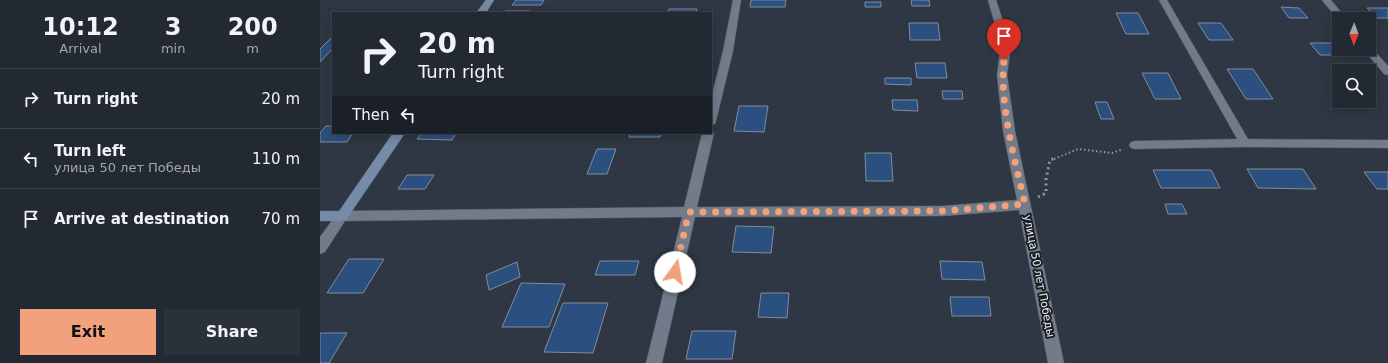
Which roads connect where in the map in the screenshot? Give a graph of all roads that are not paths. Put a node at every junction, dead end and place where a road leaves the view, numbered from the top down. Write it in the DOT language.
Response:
graph roads {
  1 [pos="490,0"];
  2 [pos="737,0"];
  3 [pos="992,0"];
  4 [pos="1163,0"];
  5 [pos="1326,0"];
  6 [pos="482,12"];
  7 [pos="1336,12"];
  8 [pos="1374,56"];
  9 [pos="1388,72"];
  10 [pos="712,117"];
  11 [pos="398,134"];
  12 [pos="708,134"];
  13 [pos="1245,143"];
  14 [pos="1388,144"];
  15 [pos="1135,145"];
  16 [pos="1025,204"];
  17 [pos="689,212"];
  18 [pos="320,216"];
  19 [pos="342,216"];
  20 [pos="320,248"];
  21 [pos="654,363"];
  22 [pos="1056,363"];
  1 -- 6 [label="street"];
  2 -- 10 [label="street"];
  3 -- 16 [label="street, улица 50 лет Победы"];
  4 -- 13 [label="street"];
  5 -- 7 [label="street"];
  8 -- 9 [label="street"];
  11 -- 19 [label="street"];
  12 -- 17 [label="street"];
  13 -- 14 [label="street"];
  13 -- 15 [label="street"];
  16 -- 17 [label="street"];
  16 -- 22 [label="street, улица 50 лет Победы"];
  17 -- 19 [label="street"];
  17 -- 21 [label="street"];
  18 -- 19 [label="street"];
  19 -- 20 [label="street"];
}
